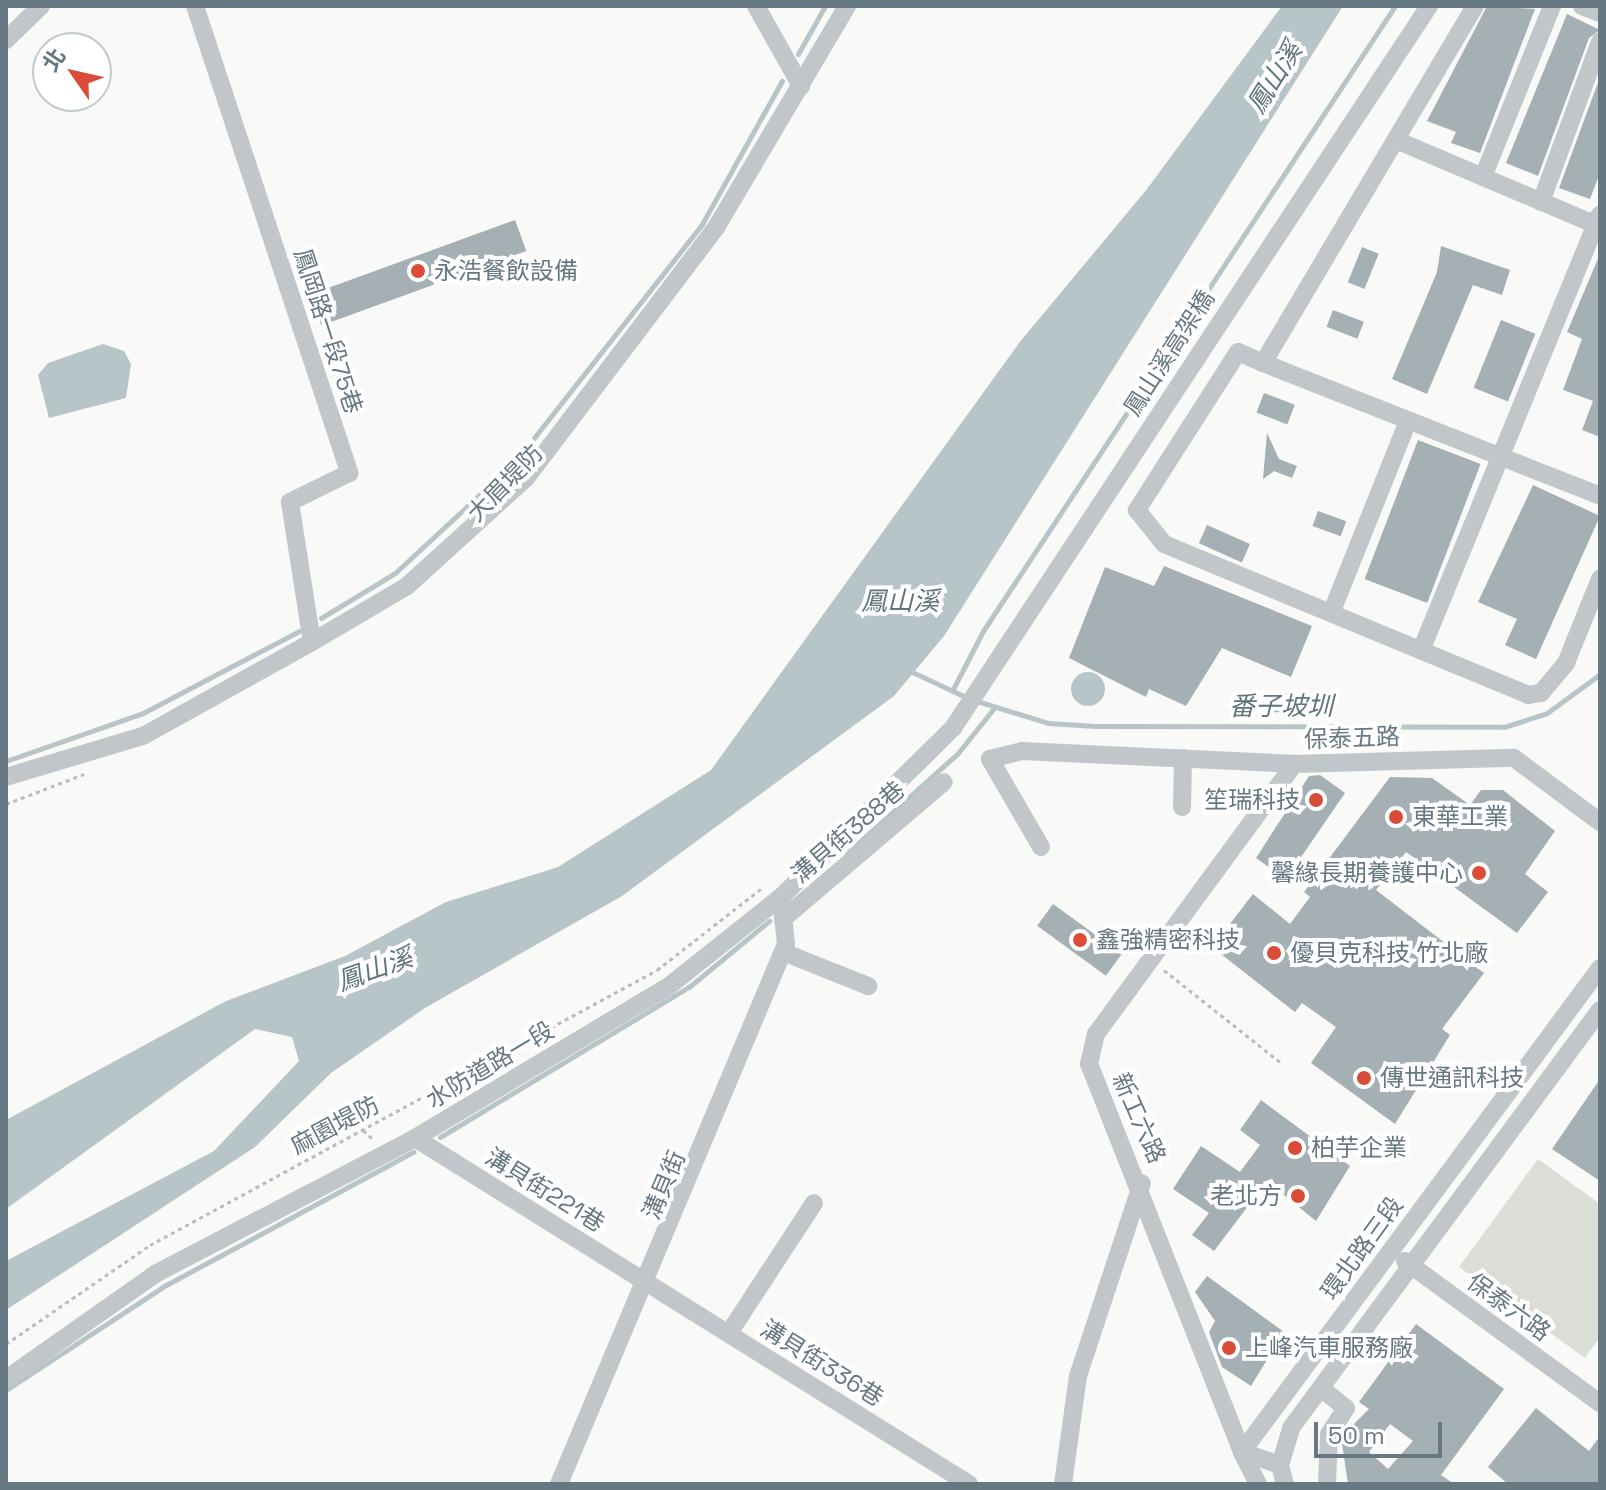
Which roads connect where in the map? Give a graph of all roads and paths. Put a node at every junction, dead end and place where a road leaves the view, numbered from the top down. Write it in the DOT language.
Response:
graph roads {
  1 [pos="41,6"];
  2 [pos="195,6"];
  3 [pos="756,6"];
  4 [pos="847,6"];
  5 [pos="1429,6"];
  6 [pos="1475,6"];
  7 [pos="1552,6"];
  8 [pos="6,40"];
  9 [pos="1600,42"];
  10 [pos="801,86"];
  11 [pos="1396,140"];
  12 [pos="1483,177"];
  13 [pos="1541,202"];
  14 [pos="1598,220"];
  15 [pos="1263,363"];
  16 [pos="1408,421"];
  17 [pos="1502,457"];
  18 [pos="1600,496"];
  19 [pos="1600,579"];
  20 [pos="1332,611"];
  21 [pos="312,642"];
  22 [pos="1422,648"];
  23 [pos="953,728"];
  24 [pos="1183,758"];
  25 [pos="1294,764"];
  26 [pos="92,771"];
  27 [pos="6,777"];
  28 [pos="944,782"];
  29 [pos="6,804"];
  30 [pos="1182,807"];
  31 [pos="1600,822"];
  32 [pos="1041,847"];
  33 [pos="762,888"];
  34 [pos="781,897"];
  35 [pos="783,919"];
  36 [pos="783,952"];
  37 [pos="1155,962"];
  38 [pos="1600,968"];
  39 [pos="868,986"];
  40 [pos="1600,1010"];
  41 [pos="1280,1062"];
  42 [pos="415,1138"];
  43 [pos="1142,1183"];
  44 [pos="814,1203"];
  45 [pos="1390,1249"];
  46 [pos="1412,1266"];
  47 [pos="649,1282"];
  48 [pos="729,1333"];
  49 [pos="6,1344"];
  50 [pos="6,1379"];
  51 [pos="1321,1388"];
  52 [pos="1600,1403"];
  53 [pos="1242,1452"];
  54 [pos="1280,1465"];
  55 [pos="559,1484"];
  56 [pos="969,1484"];
  57 [pos="1063,1484"];
  58 [pos="1258,1484"];
  59 [pos="1285,1484"];
  60 [pos="1327,1484"];
  1 -- 8 [label="street"];
  2 -- 21 [label="street, 鳳岡路一段75巷"];
  3 -- 10 [label="street"];
  4 -- 10 [label="street"];
  5 -- 23 [label="street, 鳳山溪高架橋"];
  6 -- 11 [label="street"];
  7 -- 12 [label="street"];
  9 -- 13 [label="street"];
  10 -- 21 [label="street"];
  11 -- 12 [label="street"];
  11 -- 15 [label="street"];
  12 -- 13 [label="street"];
  13 -- 14 [label="street"];
  14 -- 17 [label="street"];
  15 -- 16 [label="street"];
  15 -- 20 [label="street"];
  16 -- 17 [label="street"];
  16 -- 20 [label="street"];
  17 -- 18 [label="street"];
  17 -- 22 [label="street"];
  19 -- 22 [label="street"];
  20 -- 22 [label="street"];
  21 -- 27 [label="street"];
  23 -- 34 [label="street, 水防道路一段"];
  24 -- 25 [label="street, 保泰五路"];
  24 -- 30 [label="street"];
  24 -- 32 [label="street, 保泰五路"];
  25 -- 31 [label="street, 保泰五路"];
  25 -- 37 [label="street, 新工六路"];
  26 -- 29 [label="path"];
  28 -- 35 [label="street, 溝貝街388巷"];
  33 -- 49 [label="path, 麻園堤防"];
  34 -- 35 [label="street, 溝貝街"];
  34 -- 42 [label="street, 水防道路一段"];
  35 -- 36 [label="street, 溝貝街"];
  36 -- 39 [label="street"];
  36 -- 47 [label="street, 溝貝街"];
  37 -- 41 [label="path"];
  37 -- 43 [label="street, 新工六路"];
  38 -- 45 [label="street, 環北路三段"];
  40 -- 46 [label="street, 環北路三段"];
  42 -- 47 [label="street, 溝貝街221巷"];
  42 -- 50 [label="street, 水防道路一段"];
  43 -- 53 [label="street, 新工六路"];
  43 -- 57 [label="street"];
  44 -- 48 [label="street"];
  45 -- 46 [label="street, 保泰六路"];
  45 -- 53 [label="street, 環北路三段"];
  46 -- 51 [label="street, 環北路三段"];
  46 -- 52 [label="street, 保泰六路"];
  47 -- 48 [label="street, 溝貝街336巷"];
  47 -- 55 [label="street, 溝貝街"];
  48 -- 56 [label="street, 溝貝街336巷"];
  51 -- 54 [label="street, 環北路三段"];
  51 -- 60 [label="street"];
  53 -- 54 [label="street"];
  53 -- 58 [label="street"];
  54 -- 59 [label="street"];
}
